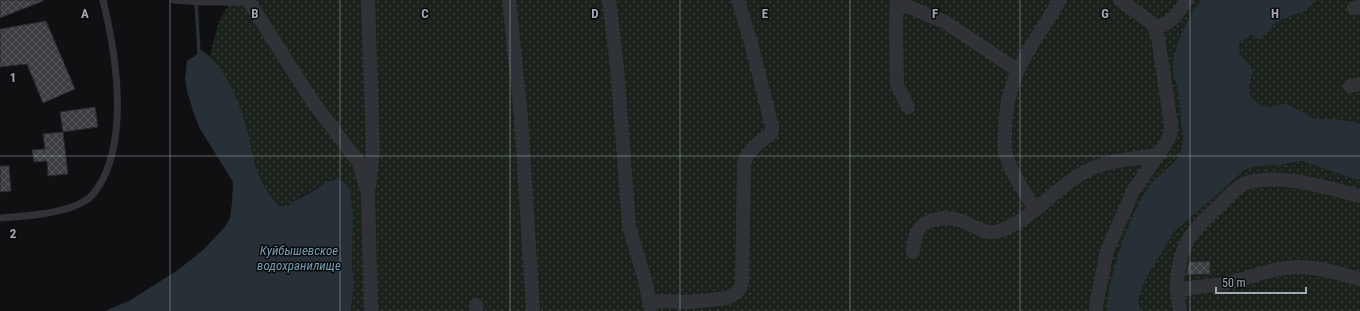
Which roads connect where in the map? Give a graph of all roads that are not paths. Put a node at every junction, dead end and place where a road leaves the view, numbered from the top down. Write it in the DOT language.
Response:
graph roads {
  1 [pos="103,0"];
  2 [pos="174,0"];
  3 [pos="368,0"];
  4 [pos="508,0"];
  5 [pos="609,0"];
  6 [pos="738,0"];
  7 [pos="1060,0"];
  8 [pos="1120,0"];
  9 [pos="1187,0"];
  10 [pos="248,1"];
  11 [pos="897,1"];
  12 [pos="1155,28"];
  13 [pos="1017,70"];
  14 [pos="908,107"];
  15 [pos="1159,154"];
  16 [pos="368,194"];
  17 [pos="1360,196"];
  18 [pos="1035,209"];
  19 [pos="0,218"];
  20 [pos="913,252"];
  21 [pos="1360,279"];
  22 [pos="1177,293"];
  23 [pos="650,306"];
  24 [pos="370,311"];
  25 [pos="533,311"];
  26 [pos="1096,311"];
  27 [pos="1180,311"];
  1 -- 19 [label="lane"];
  2 -- 10 [label="lane"];
  3 -- 16 [label="street"];
  4 -- 25 [label="street"];
  5 -- 23 [label="street"];
  6 -- 23 [label="street"];
  7 -- 13 [label="street"];
  8 -- 12 [label="street"];
  9 -- 12 [label="street"];
  10 -- 16 [label="street"];
  11 -- 13 [label="street"];
  11 -- 14 [label="street"];
  12 -- 15 [label="street"];
  13 -- 18 [label="street"];
  15 -- 18 [label="street"];
  15 -- 26 [label="street"];
  16 -- 24 [label="street"];
  17 -- 22 [label="street"];
  18 -- 20 [label="street"];
  21 -- 22 [label="street"];
  22 -- 27 [label="street"];
}
